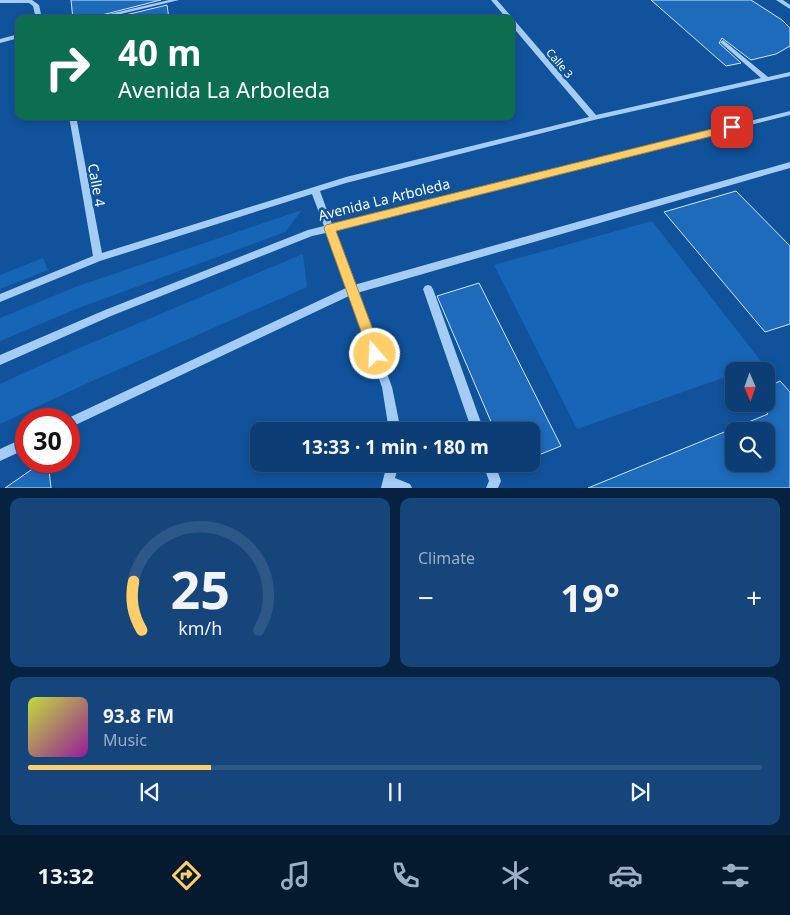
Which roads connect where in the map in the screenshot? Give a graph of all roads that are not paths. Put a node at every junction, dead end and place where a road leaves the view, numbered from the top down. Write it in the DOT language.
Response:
graph roads {
  1 [pos="176,0"];
  2 [pos="494,0"];
  3 [pos="780,0"];
  4 [pos="0,1"];
  5 [pos="790,7"];
  6 [pos="38,15"];
  7 [pos="109,15"];
  8 [pos="506,15"];
  9 [pos="515,26"];
  10 [pos="15,37"];
  11 [pos="0,41"];
  12 [pos="723,42"];
  13 [pos="790,74"];
  14 [pos="766,79"];
  15 [pos="790,113"];
  16 [pos="594,118"];
  17 [pos="73,120"];
  18 [pos="790,166"];
  19 [pos="315,190"];
  20 [pos="330,228"];
  21 [pos="98,258"];
  22 [pos="428,289"];
  23 [pos="352,290"];
  24 [pos="0,298"];
  25 [pos="0,360"];
  26 [pos="80,418"];
  27 [pos="393,422"];
  28 [pos="475,422"];
  29 [pos="15,448"];
  30 [pos="0,455"];
  31 [pos="392,472"];
  32 [pos="492,472"];
  33 [pos="388,485"];
  34 [pos="406,488"];
  35 [pos="492,488"];
  1 -- 7 [label="street"];
  2 -- 8 [label="street, Calle 3"];
  3 -- 5 [label="street"];
  4 -- 6 [label="street"];
  9 -- 16 [label="street, Calle 3"];
  10 -- 11 [label="street"];
  12 -- 14 [label="street"];
  13 -- 14 [label="street, Avenida La Arboleda"];
  14 -- 16 [label="street, Avenida La Arboleda"];
  15 -- 20 [label="street, Avenida La Arboleda"];
  16 -- 19 [label="street, Avenida La Arboleda"];
  17 -- 21 [label="street, Calle 4"];
  18 -- 23 [label="street"];
  19 -- 20 [label="street"];
  19 -- 21 [label="street, Avenida La Arboleda"];
  20 -- 23 [label="street"];
  20 -- 25 [label="street, Avenida La Arboleda"];
  21 -- 24 [label="street, Avenida La Arboleda"];
  22 -- 28 [label="street"];
  23 -- 26 [label="street"];
  23 -- 27 [label="street"];
  29 -- 30 [label="street"];
  31 -- 33 [label="street"];
  32 -- 35 [label="street"];
  33 -- 34 [label="street"];
}
